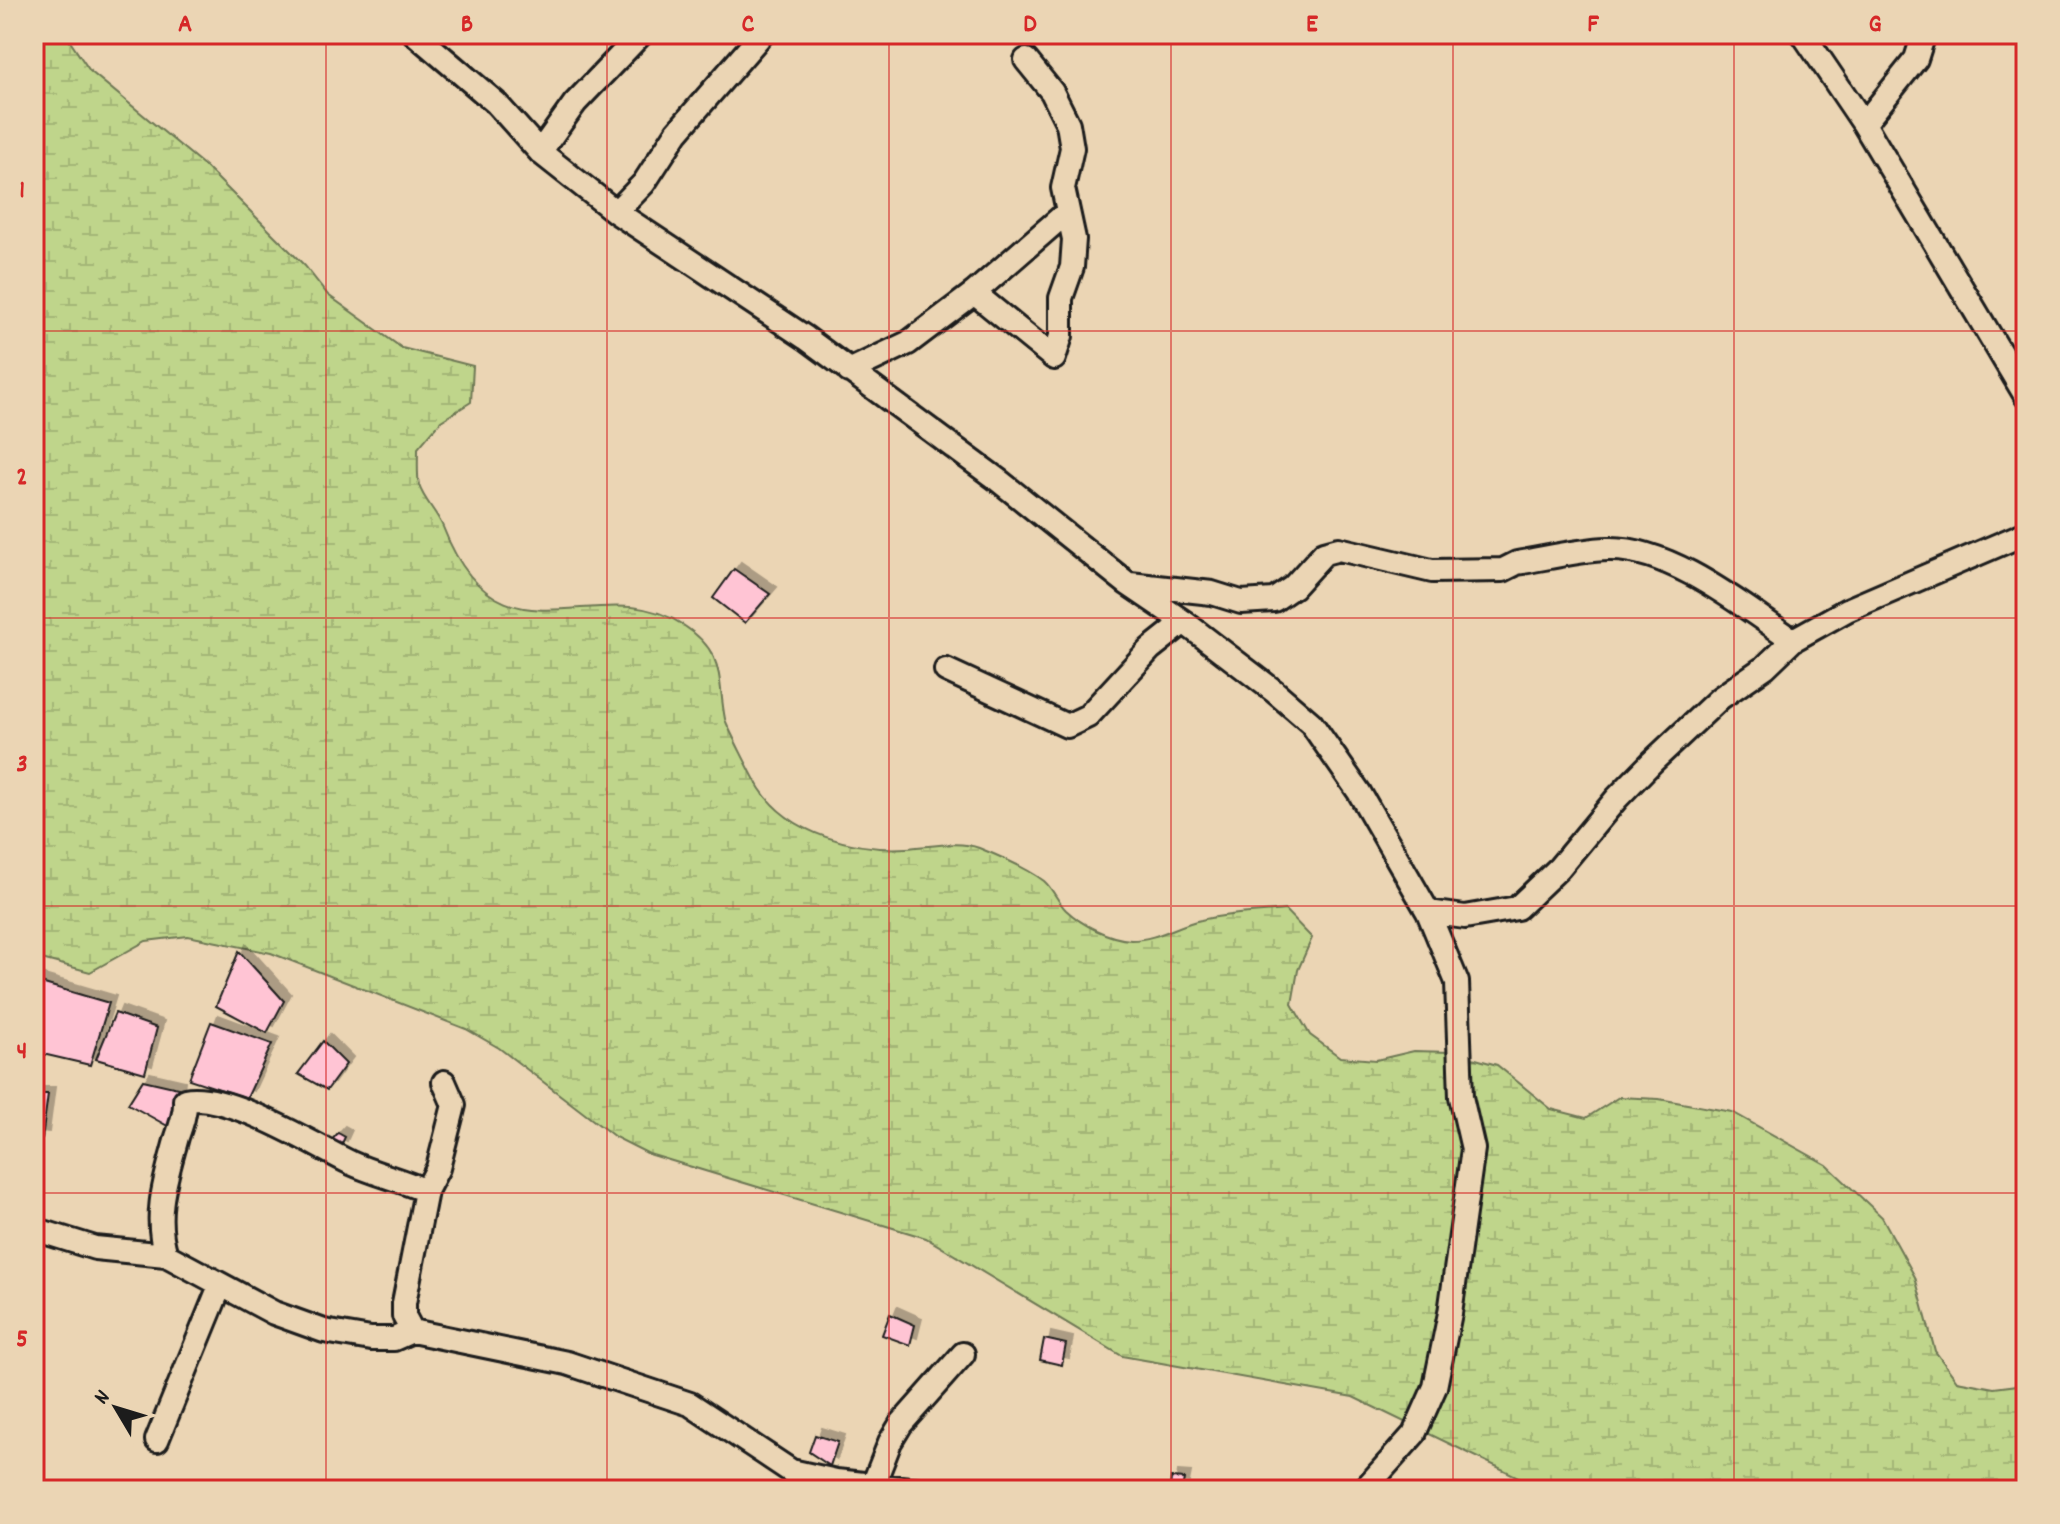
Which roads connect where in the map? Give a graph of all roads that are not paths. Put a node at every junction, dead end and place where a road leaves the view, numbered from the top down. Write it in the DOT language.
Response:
graph roads {
  1 [pos="641,34"];
  2 [pos="762,34"];
  3 [pos="1803,34"];
  4 [pos="1924,34"];
  5 [pos="425,38"];
  6 [pos="1026,60"];
  7 [pos="1864,124"];
  8 [pos="540,152"];
  9 [pos="616,212"];
  10 [pos="1066,213"];
  11 [pos="974,293"];
  12 [pos="849,371"];
  13 [pos="2025,394"];
  14 [pos="2026,533"];
  15 [pos="1128,584"];
  16 [pos="1184,622"];
  17 [pos="1793,640"];
  18 [pos="946,670"];
  19 [pos="1428,912"];
  20 [pos="444,1082"];
  21 [pos="426,1191"];
  22 [pos="34,1229"];
  23 [pos="166,1255"];
  24 [pos="220,1286"];
  25 [pos="412,1331"];
  26 [pos="963,1354"];
  27 [pos="157,1440"];
  28 [pos="874,1483"];
  29 [pos="919,1490"];
  30 [pos="1364,1490"];
  1 -- 8 [label="street"];
  2 -- 9 [label="street"];
  3 -- 7 [label="street"];
  4 -- 7 [label="street"];
  5 -- 8 [label="street"];
  6 -- 10 [label="street"];
  7 -- 13 [label="street"];
  8 -- 9 [label="street"];
  9 -- 12 [label="street"];
  10 -- 11 [label="street"];
  10 -- 11 [label="street"];
  11 -- 12 [label="street"];
  12 -- 15 [label="street"];
  14 -- 17 [label="street"];
  15 -- 16 [label="street"];
  15 -- 17 [label="street"];
  16 -- 18 [label="street"];
  16 -- 19 [label="street"];
  17 -- 19 [label="street"];
  19 -- 30 [label="street"];
  20 -- 21 [label="street"];
  21 -- 23 [label="street"];
  21 -- 25 [label="street"];
  22 -- 23 [label="street"];
  23 -- 24 [label="street"];
  24 -- 25 [label="street"];
  24 -- 27 [label="street"];
  25 -- 28 [label="street"];
  26 -- 28 [label="street"];
  28 -- 29 [label="street"];
}
